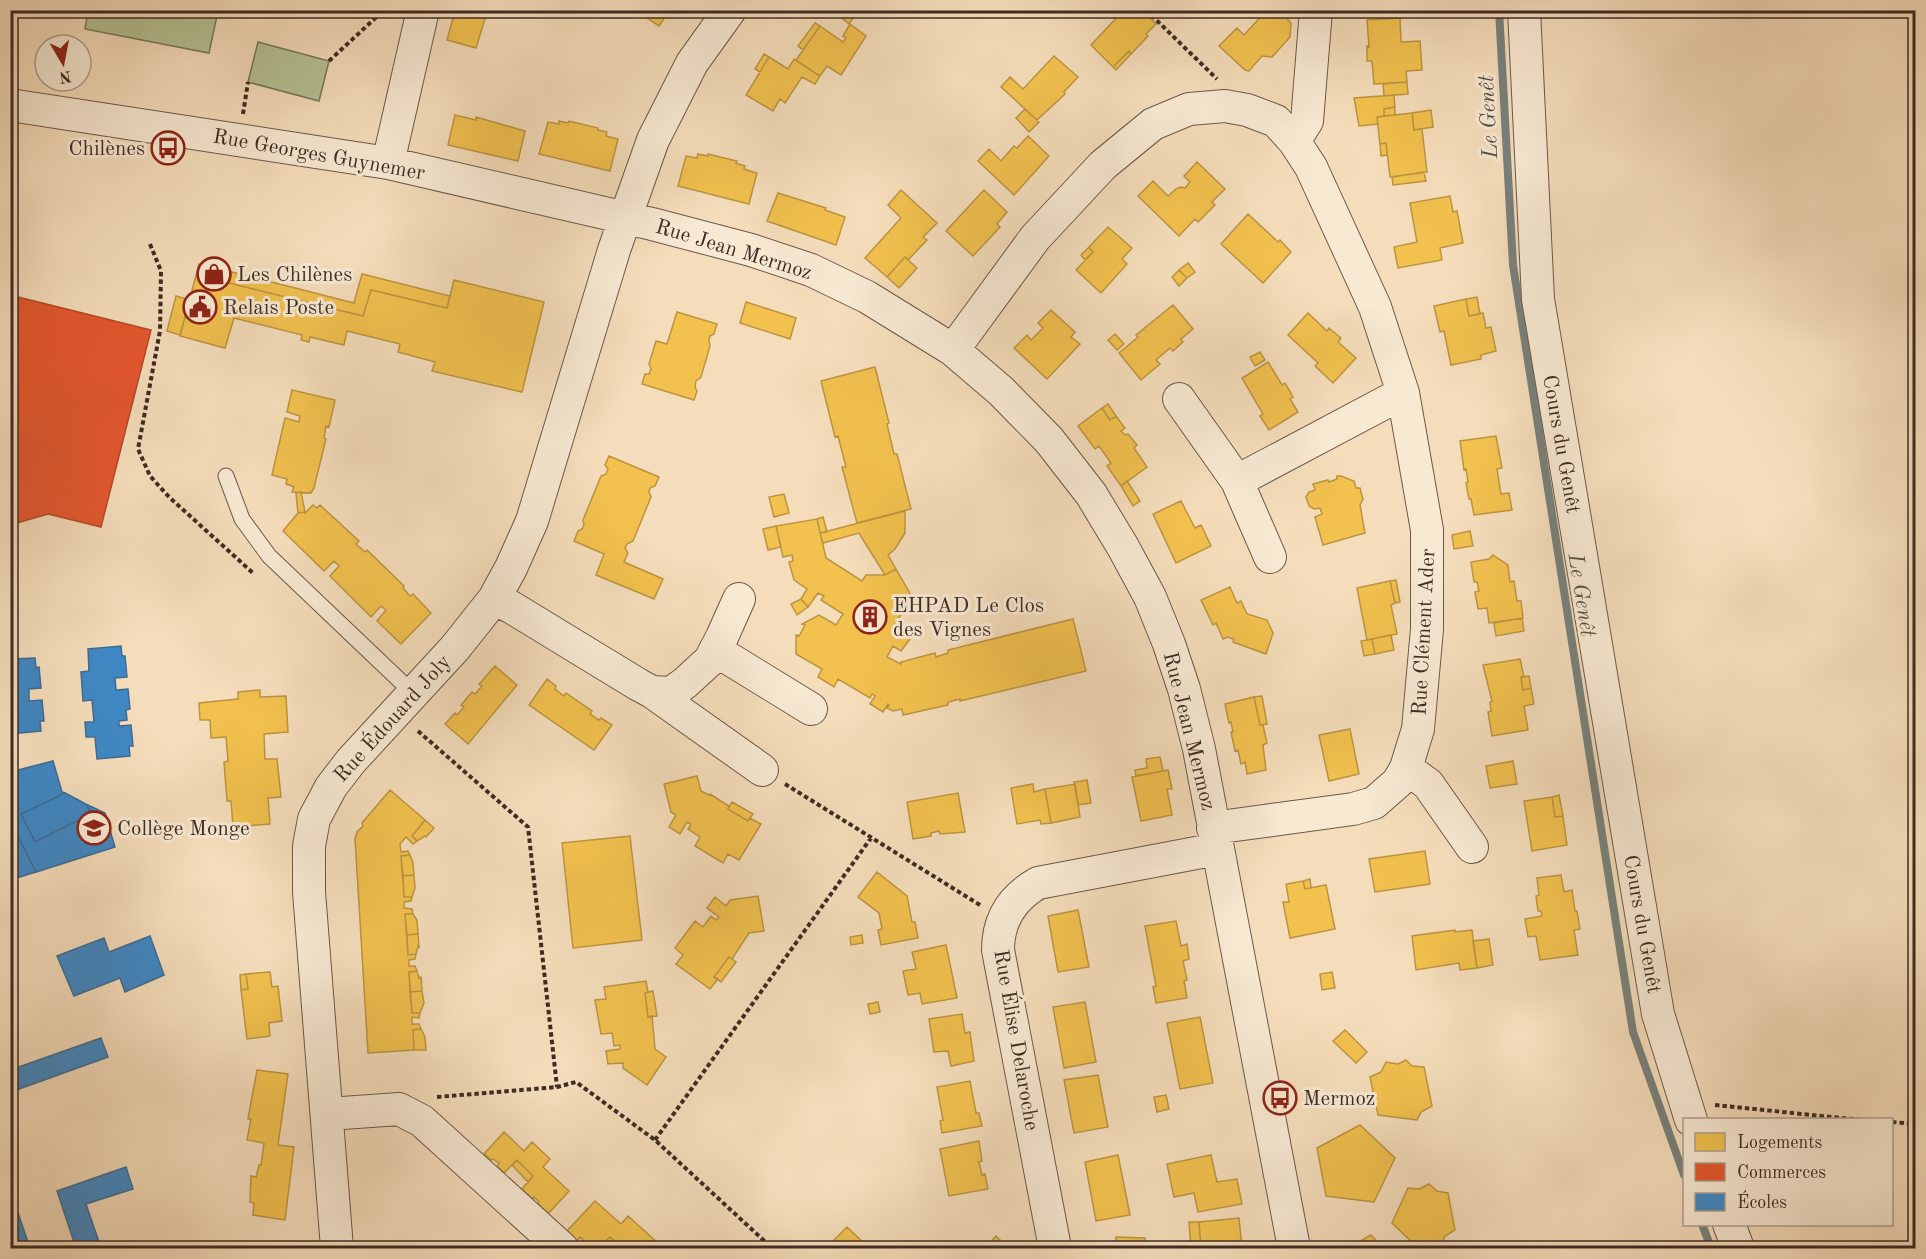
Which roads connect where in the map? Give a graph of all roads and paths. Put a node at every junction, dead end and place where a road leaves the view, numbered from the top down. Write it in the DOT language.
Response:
graph roads {
  1 [pos="384,10"];
  2 [pos="423,10"];
  3 [pos="730,10"];
  4 [pos="1146,10"];
  5 [pos="1316,10"];
  6 [pos="1524,10"];
  7 [pos="329,61"];
  8 [pos="10,105"];
  9 [pos="1225,106"];
  10 [pos="1294,141"];
  11 [pos="388,163"];
  12 [pos="624,219"];
  13 [pos="953,350"];
  14 [pos="1403,393"];
  15 [pos="1179,399"];
  16 [pos="226,476"];
  17 [pos="1237,482"];
  18 [pos="1270,557"];
  19 [pos="738,598"];
  20 [pos="494,599"];
  21 [pos="715,650"];
  22 [pos="652,692"];
  23 [pos="414,694"];
  24 [pos="811,709"];
  25 [pos="1406,768"];
  26 [pos="762,770"];
  27 [pos="871,838"];
  28 [pos="1215,839"];
  29 [pos="1472,847"];
  30 [pos="1002,922"];
  31 [pos="399,1109"];
  32 [pos="1688,1111"];
  33 [pos="328,1114"];
  34 [pos="1839,1118"];
  35 [pos="1893,1122"];
  36 [pos="1916,1124"];
  37 [pos="655,1140"];
  38 [pos="1730,1226"];
  39 [pos="338,1248"];
  40 [pos="562,1248"];
  41 [pos="772,1248"];
  42 [pos="1055,1248"];
  43 [pos="1294,1248"];
  44 [pos="1738,1248"];
  1 -- 7 [label="path"];
  2 -- 11 [label="street"];
  3 -- 12 [label="street, Rue Édouard Joly"];
  4 -- 9 [label="path"];
  5 -- 10 [label="street"];
  6 -- 32 [label="street, Cours du Genêt"];
  8 -- 11 [label="street, Rue Georges Guynemer"];
  9 -- 10 [label="street, Rue Clément Ader"];
  9 -- 13 [label="street, Rue Clément Ader"];
  10 -- 14 [label="street, Rue Clément Ader"];
  11 -- 12 [label="street, Rue Georges Guynemer"];
  12 -- 13 [label="street, Rue Jean Mermoz"];
  12 -- 20 [label="street, Rue Édouard Joly"];
  13 -- 28 [label="street, Rue Jean Mermoz"];
  14 -- 17 [label="street"];
  14 -- 25 [label="street, Rue Clément Ader"];
  15 -- 17 [label="street"];
  16 -- 23 [label="lane"];
  17 -- 18 [label="street"];
  19 -- 21 [label="street"];
  20 -- 22 [label="street"];
  20 -- 23 [label="street, Rue Édouard Joly"];
  21 -- 22 [label="street"];
  21 -- 24 [label="street"];
  22 -- 26 [label="street"];
  23 -- 33 [label="street, Rue Édouard Joly"];
  25 -- 28 [label="street, Rue Clément Ader"];
  25 -- 29 [label="street"];
  26 -- 27 [label="path"];
  27 -- 30 [label="path"];
  27 -- 37 [label="path"];
  28 -- 30 [label="street, Rue Élise Delaroche"];
  28 -- 43 [label="street, Rue Jean Mermoz"];
  30 -- 42 [label="street, Rue Élise Delaroche"];
  31 -- 33 [label="street"];
  31 -- 37 [label="path"];
  31 -- 40 [label="street"];
  32 -- 34 [label="path"];
  33 -- 39 [label="street, Rue Édouard Joly"];
  35 -- 36 [label="path"];
  37 -- 41 [label="path"];
  38 -- 44 [label="street"];
}
